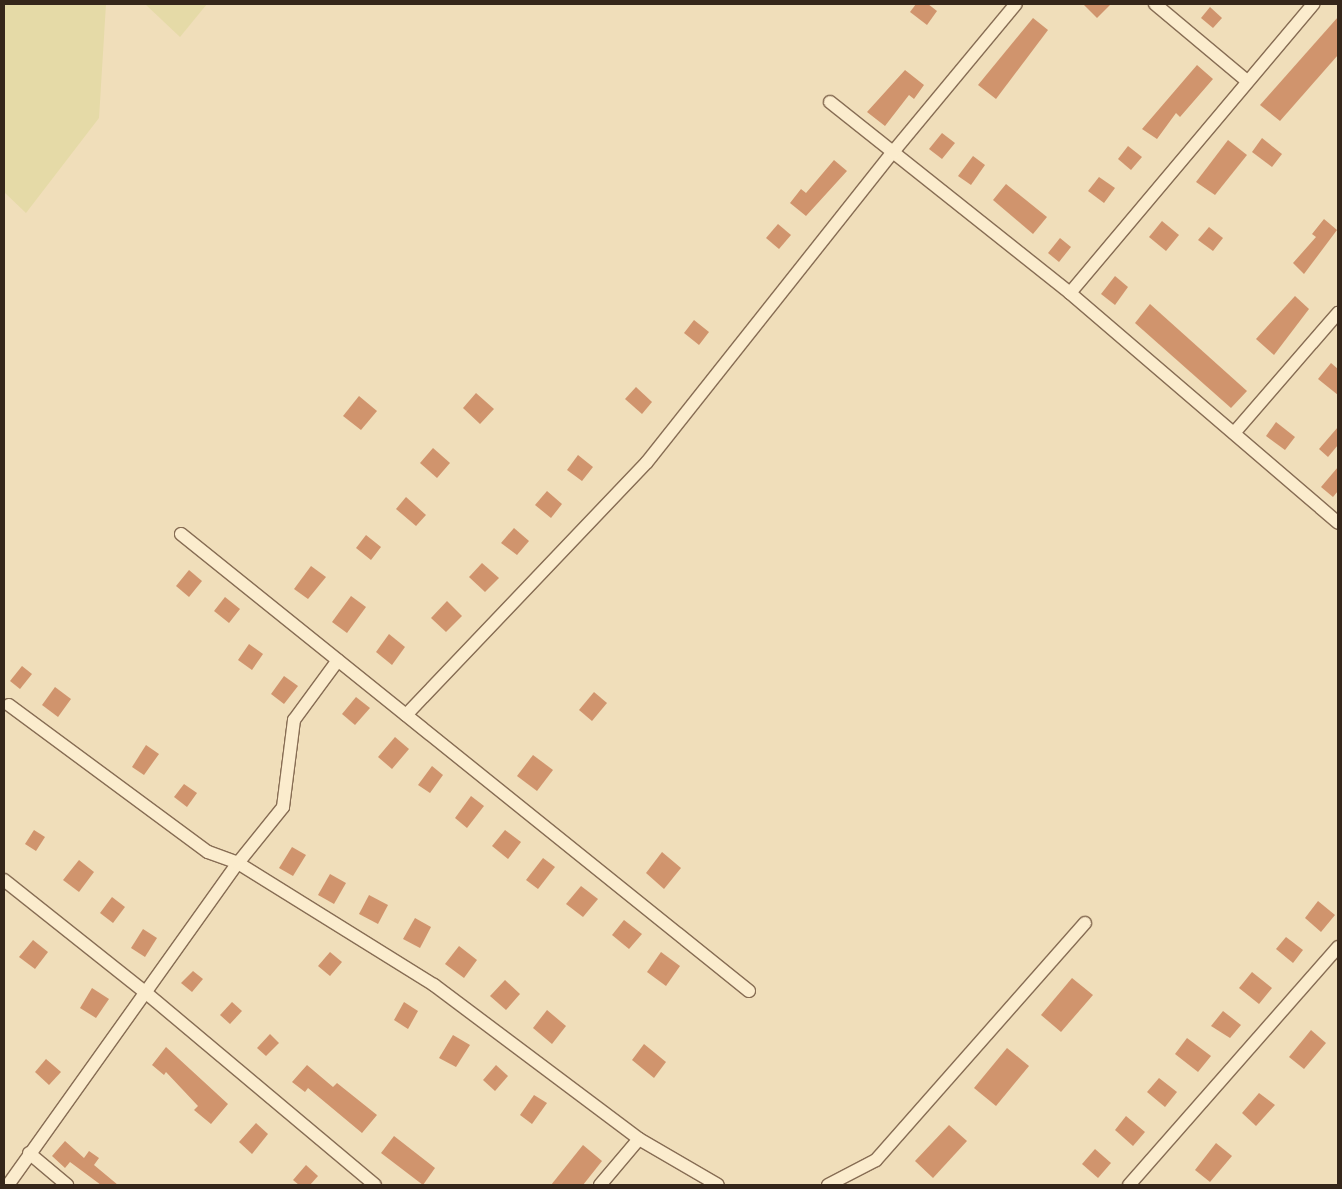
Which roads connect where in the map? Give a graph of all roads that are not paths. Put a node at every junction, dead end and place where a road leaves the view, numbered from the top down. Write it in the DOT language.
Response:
graph roads {
  1 [pos="1016,4"];
  2 [pos="1155,4"];
  3 [pos="1313,4"];
  4 [pos="1247,81"];
  5 [pos="830,102"];
  6 [pos="893,152"];
  7 [pos="1070,293"];
  8 [pos="1338,313"];
  9 [pos="1234,433"];
  10 [pos="1338,523"];
  11 [pos="181,534"];
  12 [pos="338,660"];
  13 [pos="9,705"];
  14 [pos="406,715"];
  15 [pos="238,863"];
  16 [pos="4,880"];
  17 [pos="1085,923"];
  18 [pos="1338,947"];
  19 [pos="749,991"];
  20 [pos="145,992"];
  21 [pos="639,1139"];
  22 [pos="29,1153"];
  23 [pos="8,1185"];
  24 [pos="68,1185"];
  25 [pos="375,1185"];
  26 [pos="600,1185"];
  27 [pos="718,1185"];
  28 [pos="828,1185"];
  29 [pos="1129,1185"];
  1 -- 6 [label="street"];
  2 -- 4 [label="street"];
  3 -- 4 [label="street"];
  4 -- 7 [label="street"];
  5 -- 6 [label="street"];
  6 -- 7 [label="street"];
  6 -- 14 [label="street"];
  7 -- 9 [label="street"];
  8 -- 9 [label="street"];
  9 -- 10 [label="street"];
  11 -- 12 [label="street"];
  12 -- 14 [label="street"];
  12 -- 15 [label="street"];
  13 -- 15 [label="street"];
  14 -- 19 [label="street"];
  15 -- 20 [label="street"];
  15 -- 21 [label="street"];
  16 -- 20 [label="street"];
  17 -- 28 [label="street"];
  18 -- 29 [label="street"];
  20 -- 22 [label="street"];
  20 -- 25 [label="street"];
  21 -- 26 [label="street"];
  21 -- 27 [label="street"];
  22 -- 23 [label="street"];
  22 -- 24 [label="street"];
}
